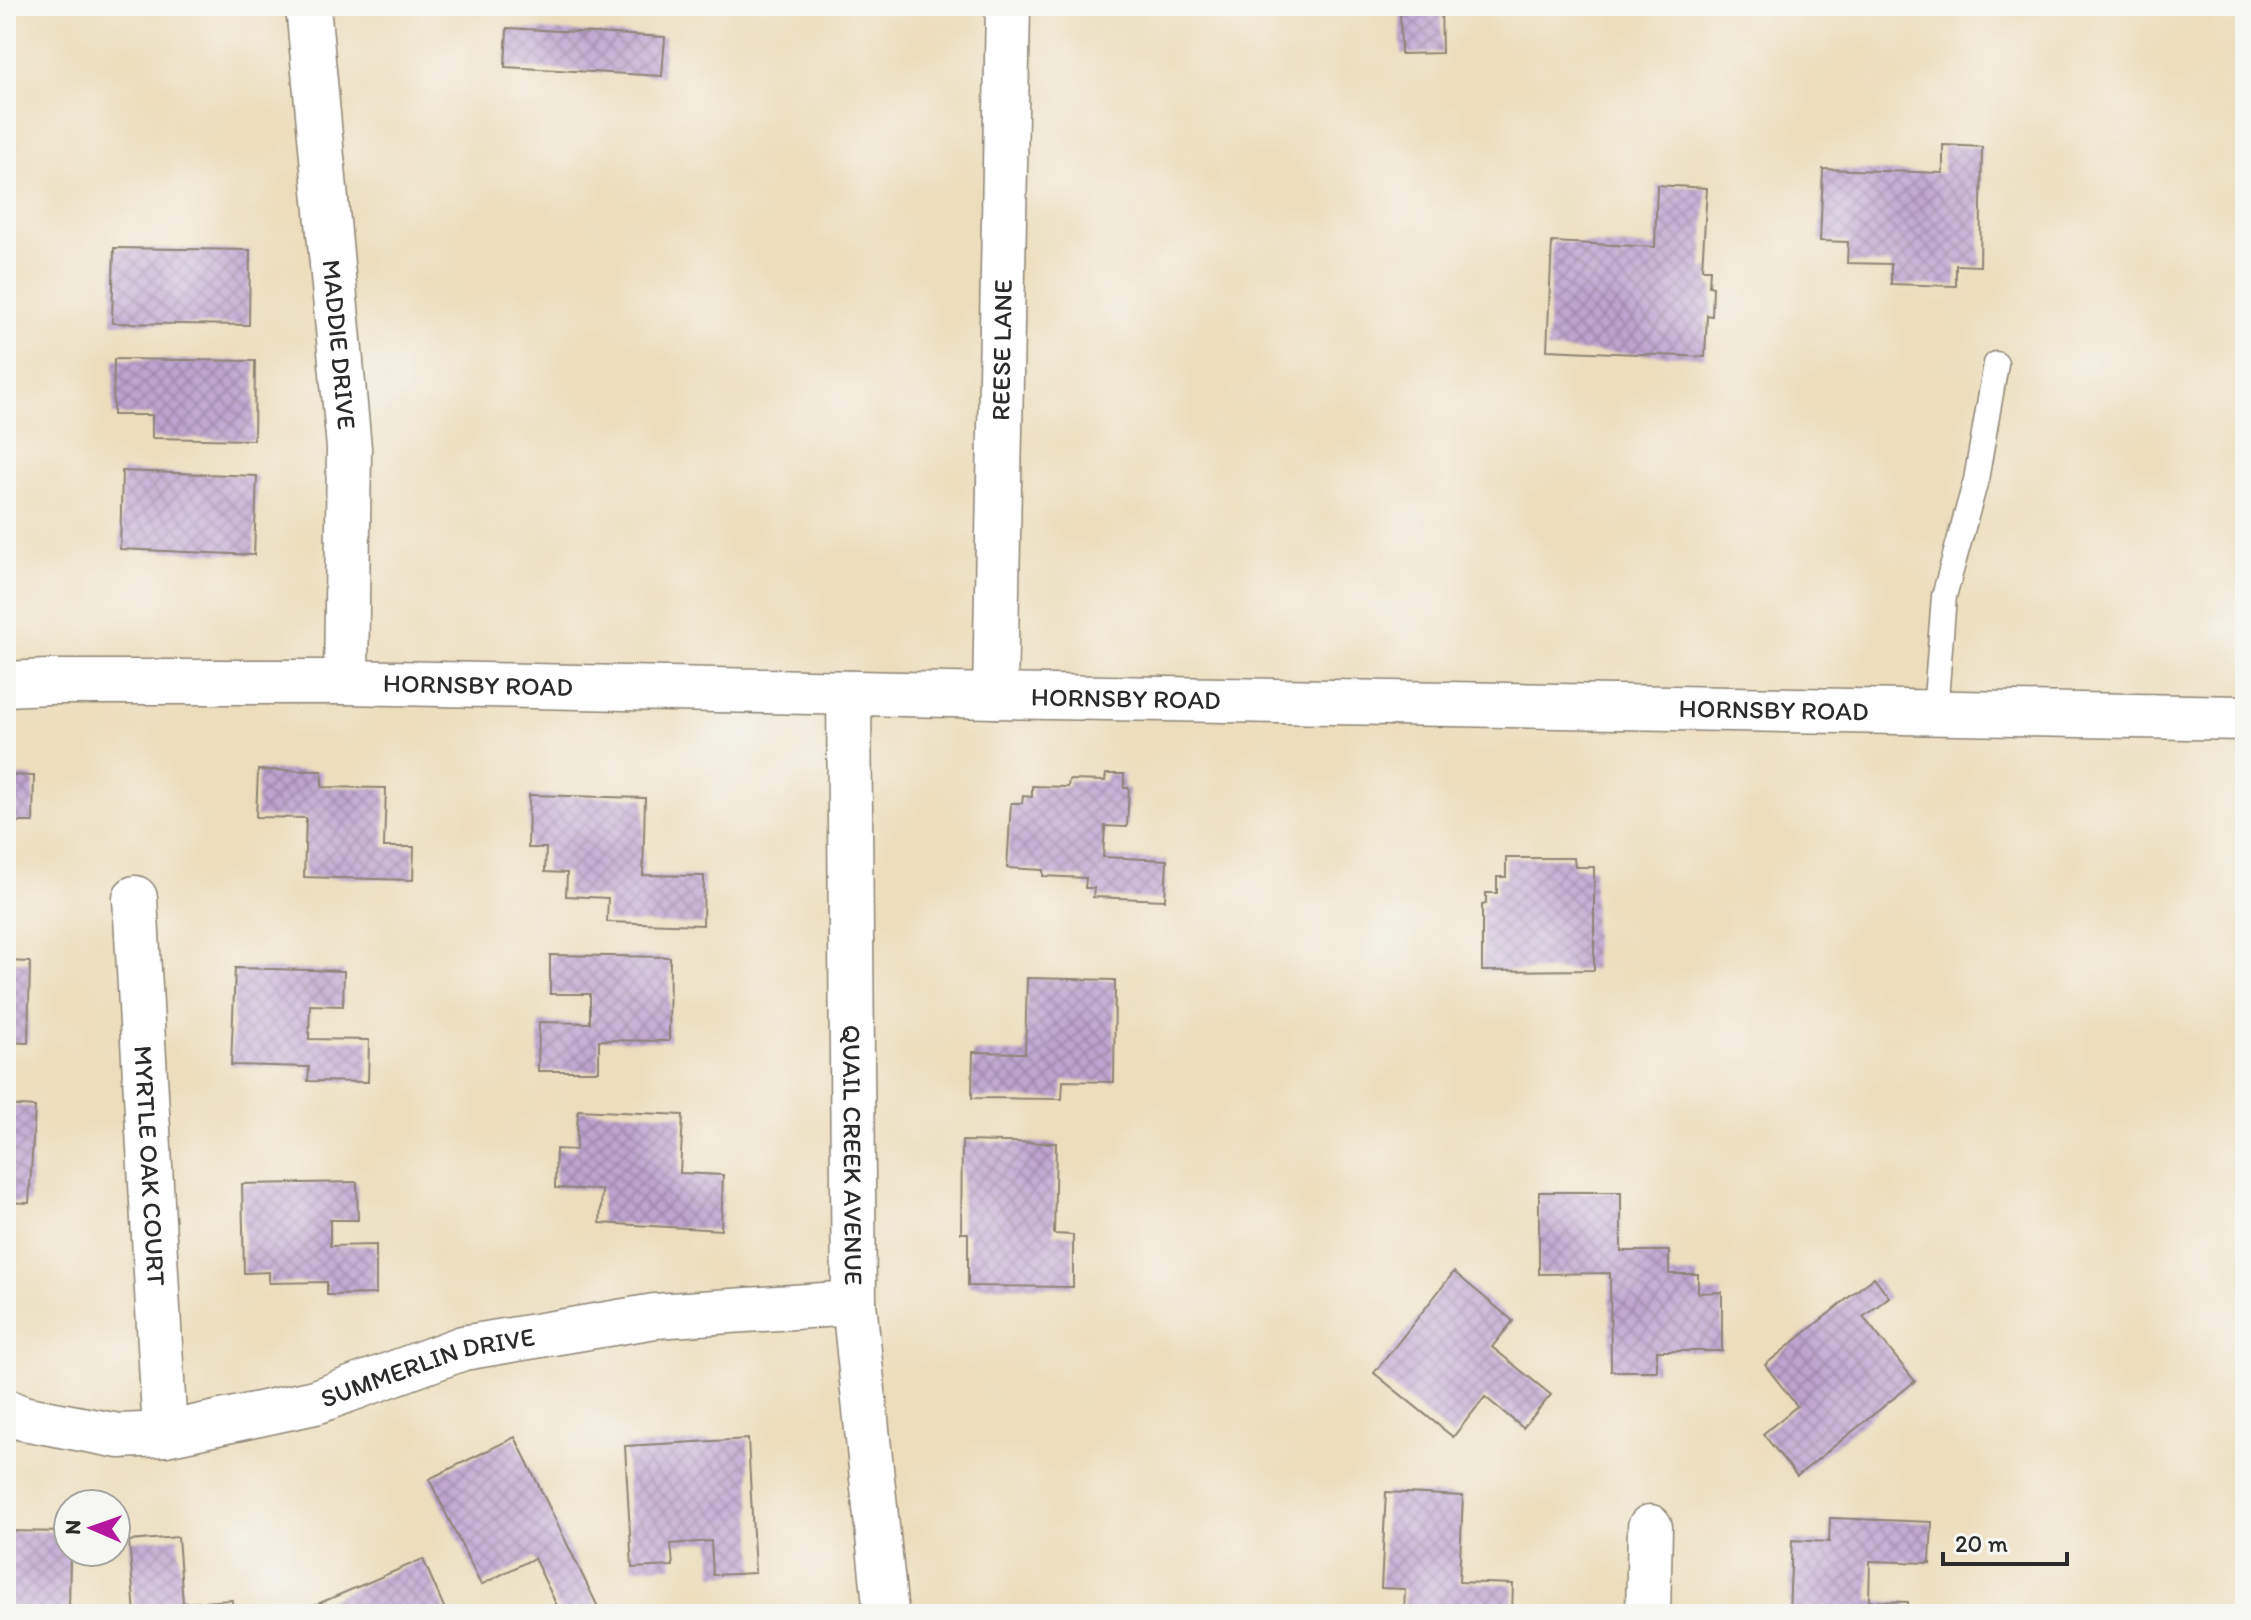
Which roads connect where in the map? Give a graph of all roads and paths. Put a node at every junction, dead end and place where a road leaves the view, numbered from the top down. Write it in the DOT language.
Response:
graph roads {
  1 [pos="308,6"];
  2 [pos="1008,6"];
  3 [pos="1996,364"];
  4 [pos="346,682"];
  5 [pos="6,684"];
  6 [pos="849,693"];
  7 [pos="995,696"];
  8 [pos="1935,712"];
  9 [pos="2245,718"];
  10 [pos="135,898"];
  11 [pos="854,1303"];
  12 [pos="6,1411"];
  13 [pos="165,1434"];
  14 [pos="1650,1527"];
  15 [pos="886,1614"];
  16 [pos="1648,1614"];
  1 -- 4 [label="street, MADDIE DRIVE"];
  2 -- 7 [label="street, REESE LANE"];
  3 -- 8 [label="lane"];
  4 -- 5 [label="street, HORNSBY ROAD"];
  4 -- 6 [label="street, HORNSBY ROAD"];
  6 -- 7 [label="street, HORNSBY ROAD"];
  6 -- 11 [label="street, QUAIL CREEK AVENUE"];
  7 -- 8 [label="street, HORNSBY ROAD"];
  8 -- 9 [label="street, HORNSBY ROAD"];
  10 -- 13 [label="street, MYRTLE OAK COURT"];
  11 -- 13 [label="street, SUMMERLIN DRIVE"];
  11 -- 15 [label="street, QUAIL CREEK AVENUE"];
  12 -- 13 [label="street, SUMMERLIN DRIVE"];
  14 -- 16 [label="street"];
}
